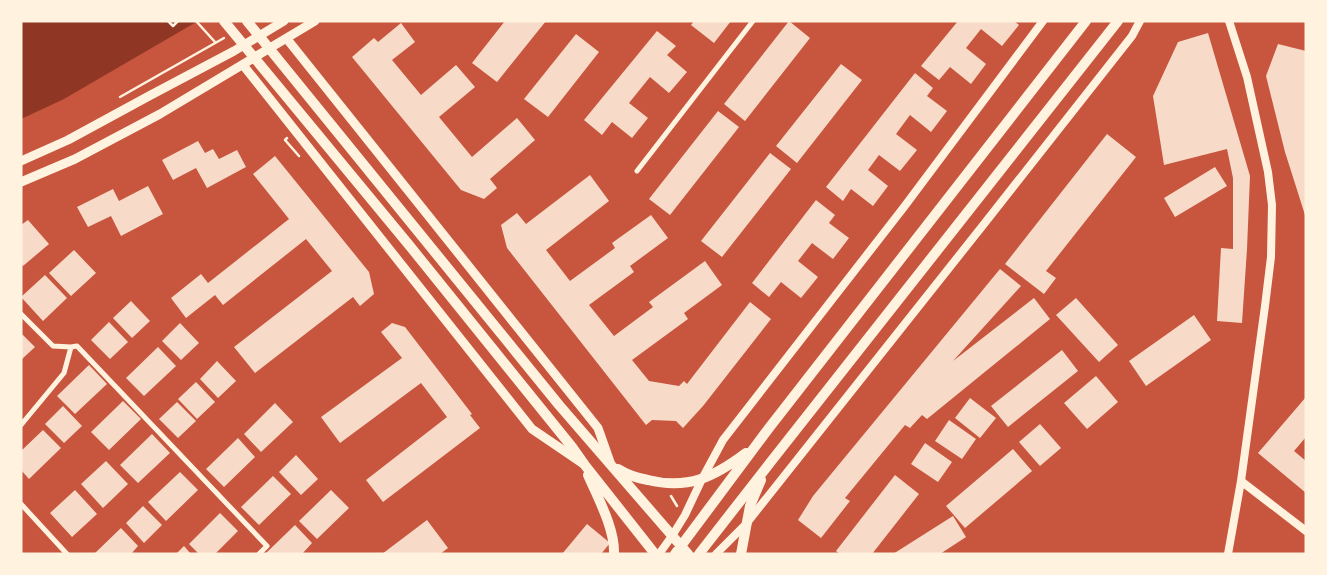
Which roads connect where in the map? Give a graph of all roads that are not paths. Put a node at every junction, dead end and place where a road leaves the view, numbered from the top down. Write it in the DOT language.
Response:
graph roads {
  1 [pos="224,21"];
  2 [pos="247,21"];
  3 [pos="284,21"];
  4 [pos="315,21"];
  5 [pos="752,21"];
  6 [pos="1043,21"];
  7 [pos="1086,21"];
  8 [pos="1118,21"];
  9 [pos="1140,21"];
  10 [pos="1229,21"];
  11 [pos="287,39"];
  12 [pos="244,65"];
  13 [pos="21,161"];
  14 [pos="637,171"];
  15 [pos="21,182"];
  16 [pos="21,314"];
  17 [pos="71,347"];
  18 [pos="21,425"];
  19 [pos="769,428"];
  20 [pos="772,459"];
  21 [pos="584,464"];
  22 [pos="611,464"];
  23 [pos="702,478"];
  24 [pos="1241,481"];
  25 [pos="21,504"];
  26 [pos="746,524"];
  27 [pos="1306,532"];
  28 [pos="672,536"];
  29 [pos="681,551"];
  30 [pos="67,554"];
  31 [pos="259,554"];
  32 [pos="614,554"];
  33 [pos="657,554"];
  34 [pos="700,554"];
  35 [pos="716,554"];
  36 [pos="741,554"];
  37 [pos="1228,554"];
  1 -- 21 [label="main road"];
  2 -- 22 [label="main road"];
  3 -- 13 [label="main road"];
  4 -- 11 [label="main road"];
  5 -- 14 [label="street"];
  6 -- 23 [label="street"];
  7 -- 19 [label="main road"];
  8 -- 20 [label="main road"];
  9 -- 26 [label="street"];
  10 -- 24 [label="street"];
  11 -- 12 [label="main road"];
  11 -- 22 [label="main road"];
  12 -- 15 [label="main road"];
  12 -- 21 [label="main road"];
  16 -- 17 [label="street"];
  17 -- 18 [label="street"];
  17 -- 31 [label="street"];
  19 -- 23 [label="main road"];
  19 -- 29 [label="main road"];
  20 -- 26 [label="main road"];
  20 -- 34 [label="main road"];
  21 -- 32 [label="main road"];
  21 -- 33 [label="main road"];
  22 -- 23 [label="main road"];
  22 -- 28 [label="main road"];
  23 -- 28 [label="street"];
  24 -- 27 [label="street"];
  24 -- 37 [label="street"];
  25 -- 30 [label="street"];
  26 -- 35 [label="street"];
  26 -- 36 [label="main road"];
  28 -- 29 [label="main road"];
  28 -- 33 [label="street"];
}
